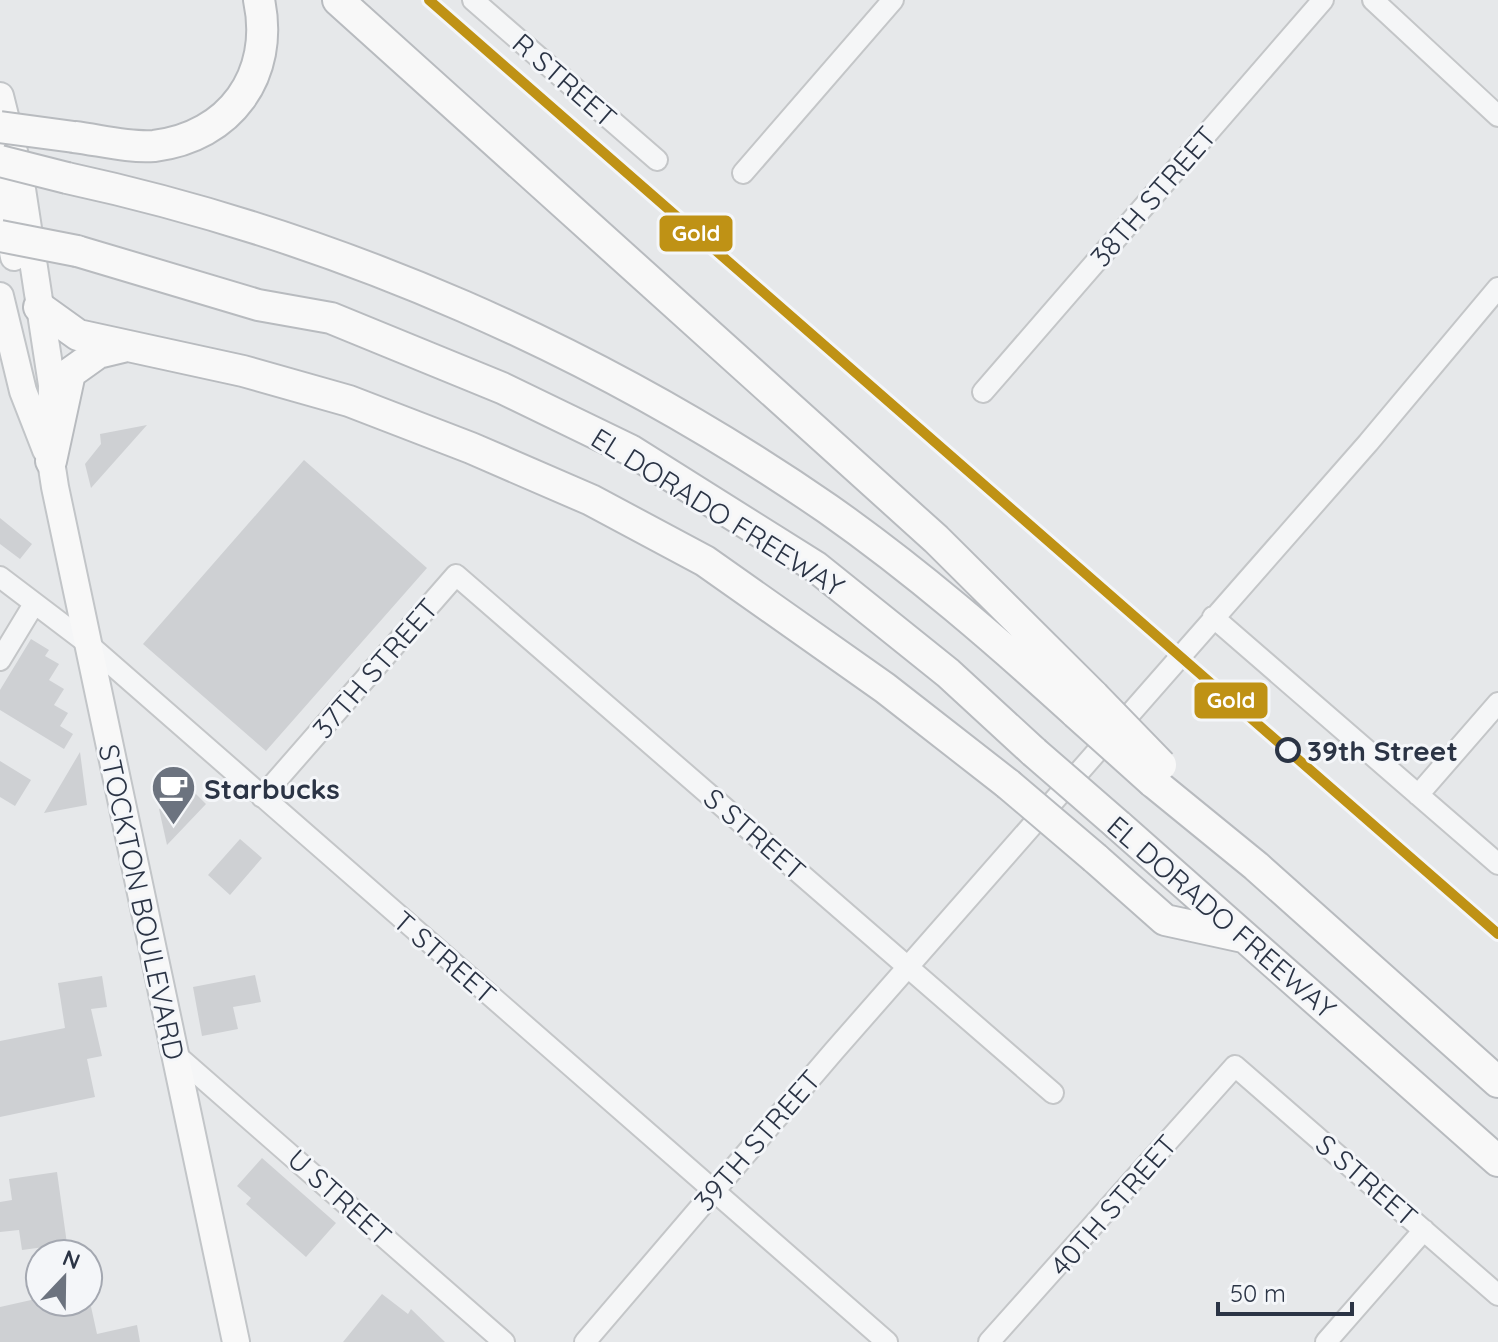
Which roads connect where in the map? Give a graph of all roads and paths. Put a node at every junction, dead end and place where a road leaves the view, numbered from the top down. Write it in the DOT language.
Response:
graph roads {
  1 [pos="259,0"];
  2 [pos="338,0"];
  3 [pos="473,0"];
  4 [pos="893,0"];
  5 [pos="1323,0"];
  6 [pos="1373,0"];
  7 [pos="0,96"];
  8 [pos="1498,116"];
  9 [pos="0,127"];
  10 [pos="657,160"];
  11 [pos="0,161"];
  12 [pos="743,173"];
  13 [pos="0,187"];
  14 [pos="0,236"];
  15 [pos="1498,288"];
  16 [pos="0,296"];
  17 [pos="39,307"];
  18 [pos="129,345"];
  19 [pos="983,392"];
  20 [pos="51,461"];
  21 [pos="456,575"];
  22 [pos="0,577"];
  23 [pos="34,604"];
  24 [pos="1213,617"];
  25 [pos="87,643"];
  26 [pos="0,660"];
  27 [pos="1498,703"];
  28 [pos="1085,705"];
  29 [pos="1418,795"];
  30 [pos="262,797"];
  31 [pos="1498,864"];
  32 [pos="1246,938"];
  33 [pos="909,968"];
  34 [pos="175,1054"];
  35 [pos="1235,1066"];
  36 [pos="1498,1082"];
  37 [pos="1053,1093"];
  38 [pos="1498,1161"];
  39 [pos="713,1192"];
  40 [pos="1424,1230"];
  41 [pos="1498,1295"];
  42 [pos="236,1342"];
  43 [pos="504,1342"];
  44 [pos="585,1342"];
  45 [pos="887,1342"];
  46 [pos="989,1342"];
  47 [pos="1326,1342"];
  1 -- 9 [label="highway, bridge"];
  2 -- 28 [label="highway"];
  3 -- 10 [label="street, R STREET"];
  4 -- 12 [label="street"];
  5 -- 19 [label="street, 38TH STREET"];
  6 -- 8 [label="street"];
  7 -- 17 [label="main road, STOCKTON BOULEVARD"];
  11 -- 28 [label="highway, EL DORADO FREEWAY, bridge"];
  13 -- 17 [label="main road"];
  14 -- 32 [label="highway, EL DORADO FREEWAY, bridge"];
  15 -- 24 [label="street, 39TH STREET"];
  16 -- 20 [label="main road, STOCKTON BOULEVARD"];
  17 -- 18 [label="highway"];
  17 -- 20 [label="main road, STOCKTON BOULEVARD"];
  18 -- 20 [label="highway"];
  18 -- 32 [label="highway, bridge"];
  20 -- 25 [label="main road, STOCKTON BOULEVARD"];
  21 -- 30 [label="street, 37TH STREET"];
  21 -- 33 [label="street, S STREET"];
  22 -- 23 [label="street, T STREET"];
  23 -- 25 [label="street, T STREET"];
  23 -- 26 [label="street"];
  24 -- 29 [label="street"];
  24 -- 33 [label="street, 39TH STREET"];
  25 -- 30 [label="street, T STREET"];
  25 -- 34 [label="main road, STOCKTON BOULEVARD"];
  27 -- 29 [label="street"];
  28 -- 36 [label="highway, bridge"];
  29 -- 31 [label="street"];
  30 -- 39 [label="street, T STREET"];
  32 -- 38 [label="highway, EL DORADO FREEWAY"];
  33 -- 37 [label="street, S STREET"];
  33 -- 39 [label="street, 39TH STREET"];
  34 -- 42 [label="main road, STOCKTON BOULEVARD"];
  34 -- 43 [label="street, U STREET"];
  35 -- 40 [label="street, S STREET"];
  35 -- 46 [label="street, 40TH STREET"];
  39 -- 44 [label="street, 39TH STREET"];
  39 -- 45 [label="street, T STREET"];
  40 -- 41 [label="street, S STREET"];
  40 -- 47 [label="street"];
}
